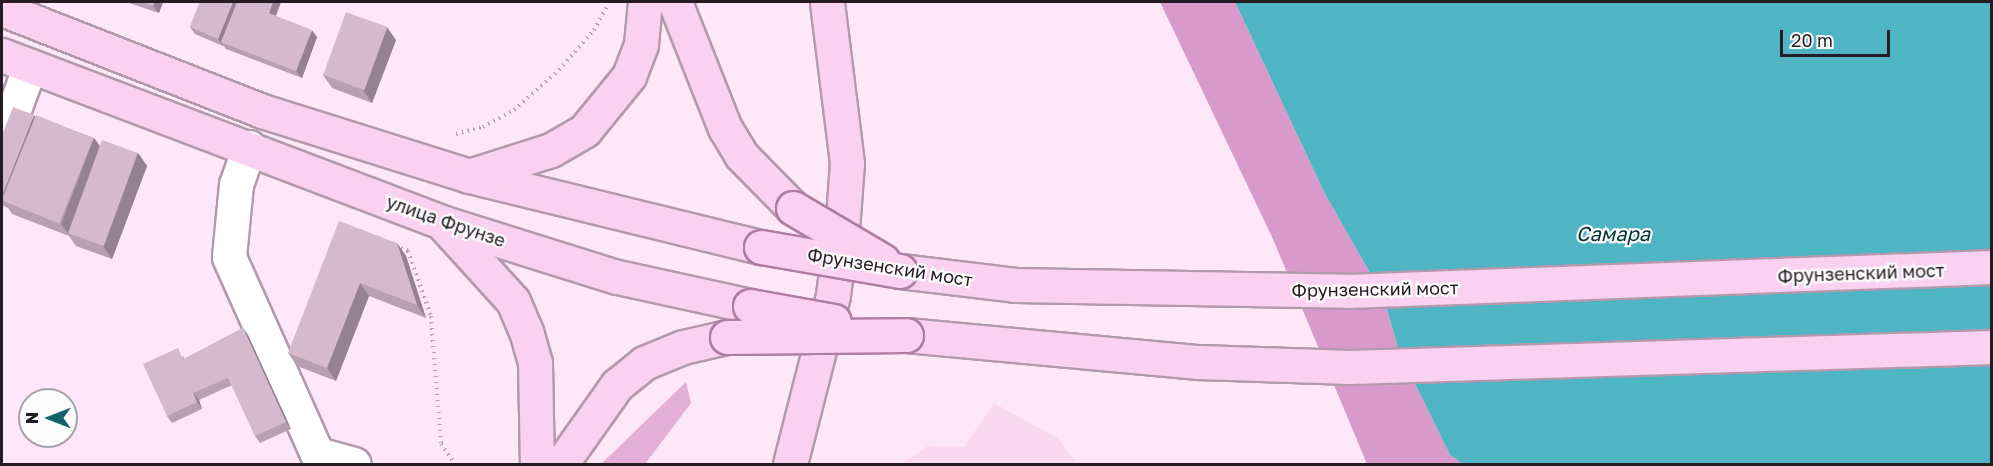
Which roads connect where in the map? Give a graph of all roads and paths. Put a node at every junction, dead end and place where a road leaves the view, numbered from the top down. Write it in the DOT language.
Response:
graph roads {
  1 [pos="609,2"];
  2 [pos="645,2"];
  3 [pos="675,2"];
  4 [pos="827,2"];
  5 [pos="2,9"];
  6 [pos="16,60"];
  7 [pos="442,133"];
  8 [pos="2,142"];
  9 [pos="249,147"];
  10 [pos="469,176"];
  11 [pos="441,222"];
  12 [pos="398,246"];
  13 [pos="1992,267"];
  14 [pos="900,271"];
  15 [pos="906,335"];
  16 [pos="1992,347"];
  17 [pos="354,465"];
  18 [pos="454,465"];
  19 [pos="537,465"];
  20 [pos="561,465"];
  21 [pos="790,465"];
  1 -- 7 [label="path"];
  2 -- 10 [label="main road"];
  3 -- 14 [label="main road, bridge"];
  4 -- 21 [label="main road"];
  5 -- 10 [label="main road"];
  6 -- 8 [label="lane"];
  6 -- 9 [label="main road, улица Фрунзе"];
  9 -- 11 [label="main road, улица Фрунзе"];
  9 -- 17 [label="lane"];
  10 -- 14 [label="main road, Фрунзенский мост, bridge"];
  11 -- 15 [label="main road, улица Фрунзе, bridge"];
  11 -- 19 [label="main road"];
  12 -- 18 [label="path"];
  13 -- 14 [label="main road, Фрунзенский мост"];
  15 -- 16 [label="main road"];
  15 -- 20 [label="main road, bridge"];
}
